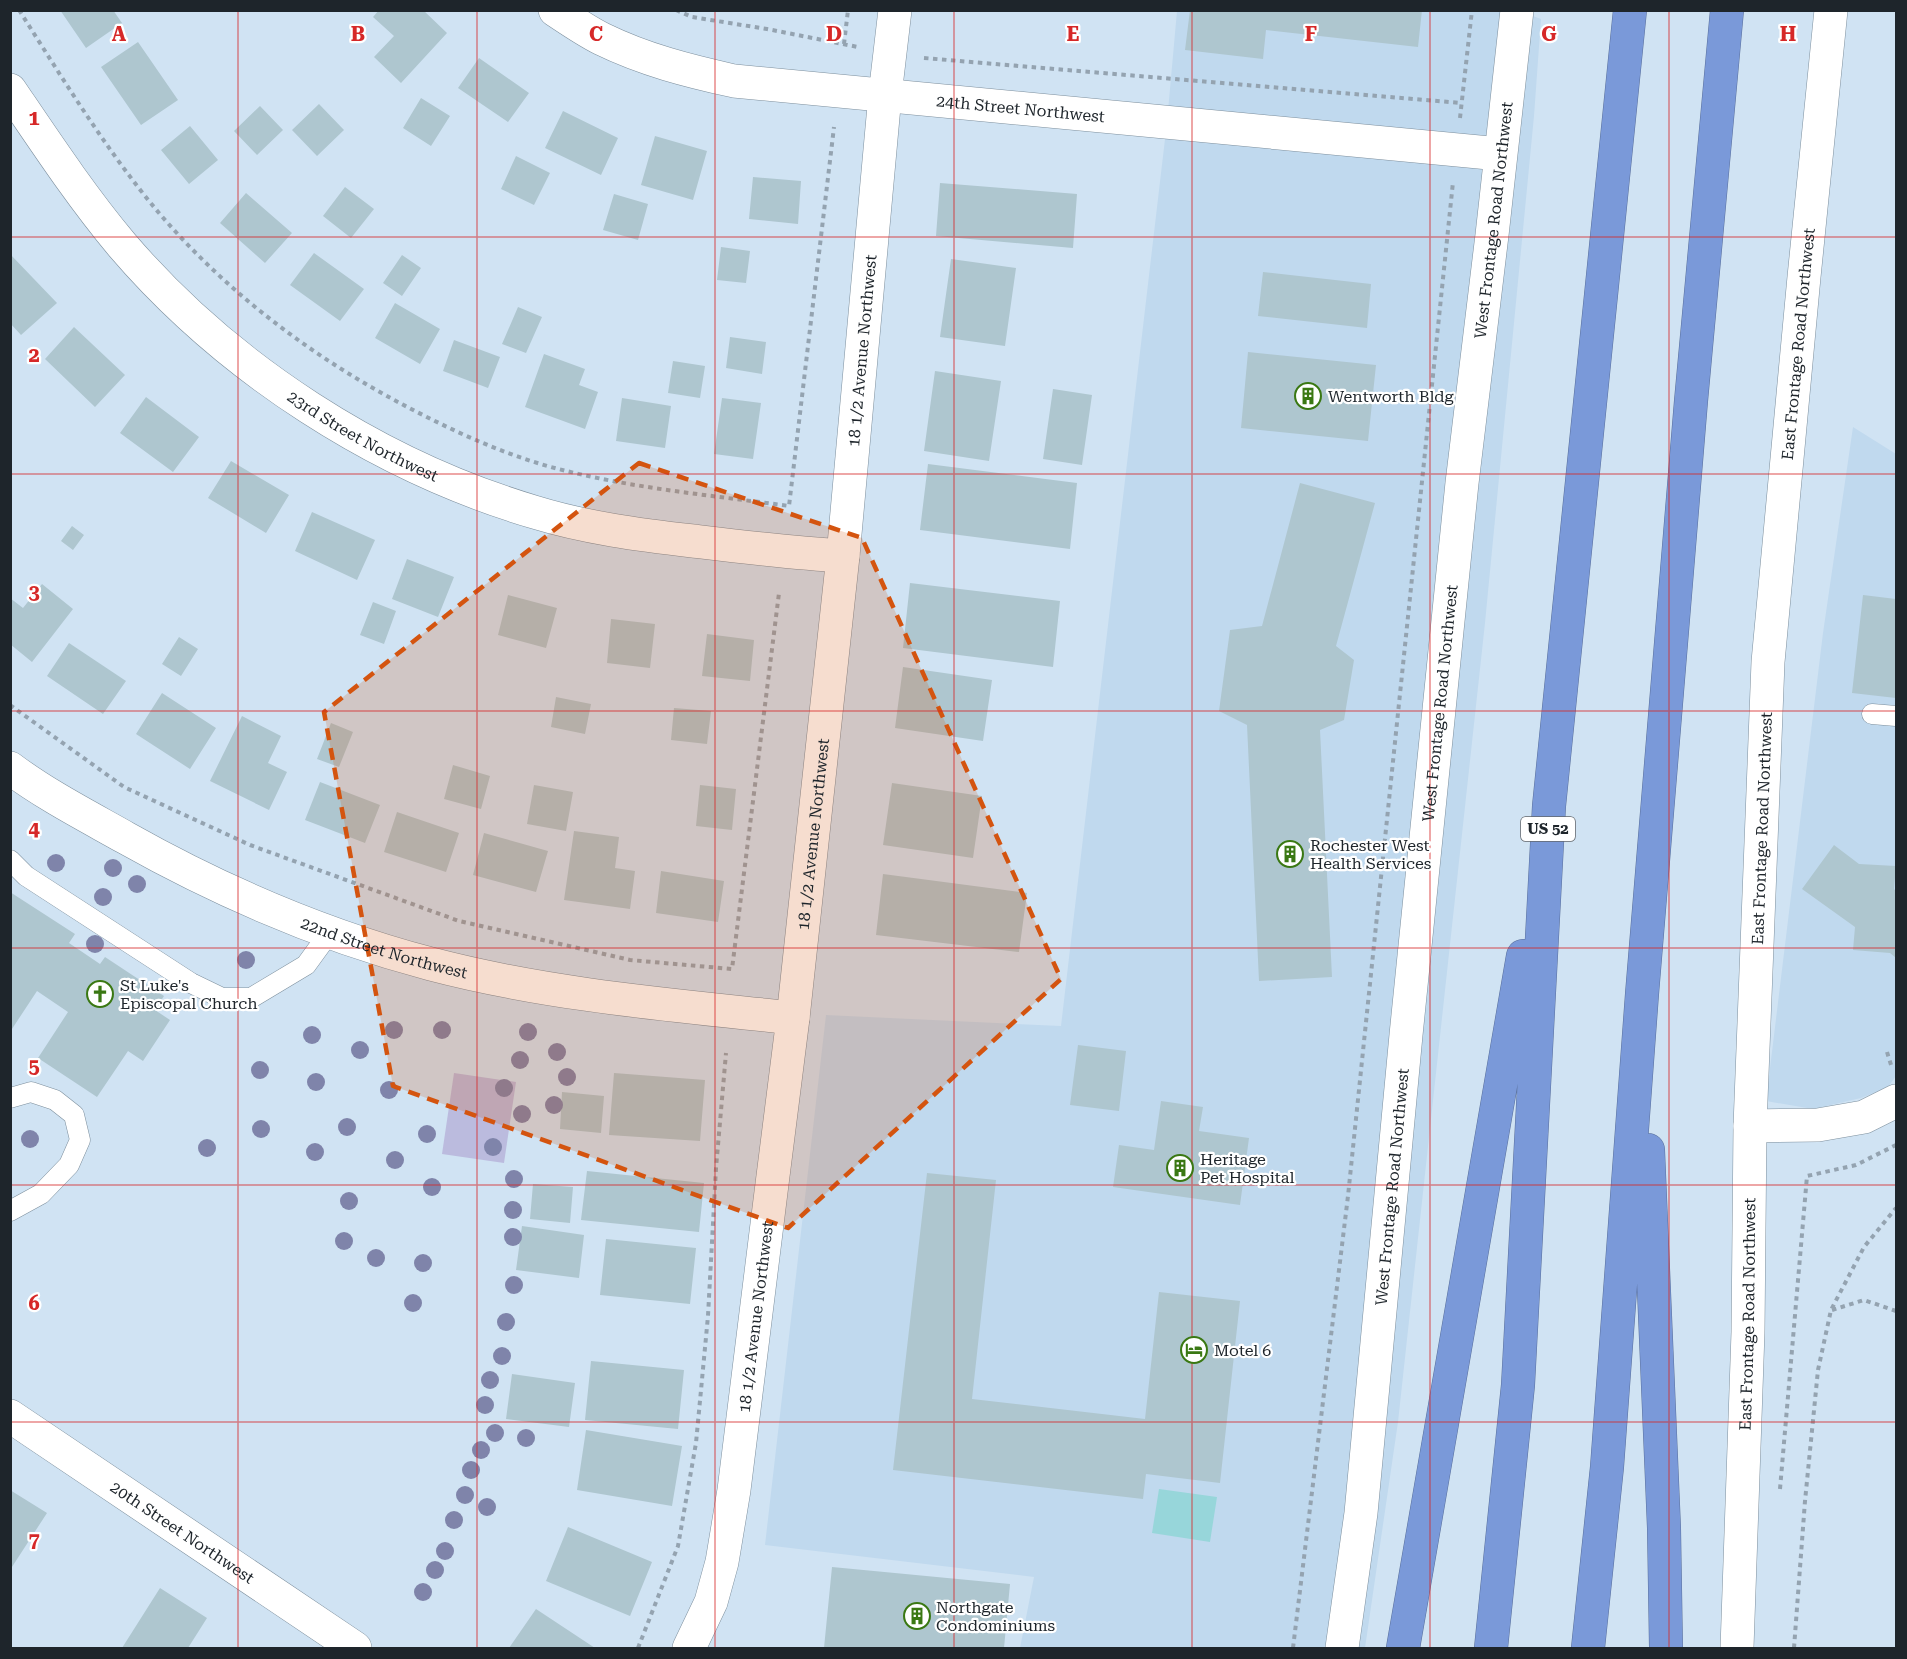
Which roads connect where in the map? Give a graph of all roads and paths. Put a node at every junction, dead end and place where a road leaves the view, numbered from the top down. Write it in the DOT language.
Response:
graph roads {
  1 [pos="19,10"];
  2 [pos="555,10"];
  3 [pos="676,10"];
  4 [pos="848,10"];
  5 [pos="895,10"];
  6 [pos="1472,10"];
  7 [pos="1517,10"];
  8 [pos="1630,10"];
  9 [pos="1726,10"];
  10 [pos="1831,10"];
  11 [pos="844,44"];
  12 [pos="890,55"];
  13 [pos="10,90"];
  14 [pos="885,95"];
  15 [pos="1461,103"];
  16 [pos="834,127"];
  17 [pos="1456,150"];
  18 [pos="1500,154"];
  19 [pos="843,556"];
  20 [pos="779,593"];
  21 [pos="10,705"];
  22 [pos="1872,714"];
  23 [pos="1896,716"];
  24 [pos="10,768"];
  25 [pos="1550,806"];
  26 [pos="10,860"];
  27 [pos="330,932"];
  28 [pos="1642,994"];
  29 [pos="793,1018"];
  30 [pos="726,1053"];
  31 [pos="10,1098"];
  32 [pos="1896,1101"];
  33 [pos="1750,1126"];
  34 [pos="1896,1146"];
  35 [pos="1896,1208"];
  36 [pos="10,1211"];
  37 [pos="1831,1310"];
  38 [pos="1896,1311"];
  39 [pos="10,1416"];
  40 [pos="1779,1495"];
  41 [pos="355,1648"];
  42 [pos="638,1648"];
  43 [pos="689,1648"];
  44 [pos="1293,1648"];
  45 [pos="1342,1648"];
  46 [pos="1403,1648"];
  47 [pos="1491,1648"];
  48 [pos="1588,1648"];
  49 [pos="1666,1648"];
  50 [pos="1737,1648"];
  51 [pos="1794,1648"];
  1 -- 16 [label="path"];
  2 -- 14 [label="street, 24th Street Northwest"];
  3 -- 11 [label="path"];
  4 -- 11 [label="path"];
  5 -- 12 [label="street, 18 1/2 Avenue Northwest"];
  6 -- 15 [label="path"];
  7 -- 18 [label="street, West Frontage Road Northwest"];
  8 -- 25 [label="highway, US 52"];
  9 -- 28 [label="highway"];
  10 -- 33 [label="street, East Frontage Road Northwest"];
  11 -- 12 [label="path"];
  12 -- 14 [label="street, 18 1/2 Avenue Northwest"];
  12 -- 15 [label="path"];
  13 -- 19 [label="street, 23rd Street Northwest"];
  14 -- 17 [label="street, 24th Street Northwest"];
  14 -- 19 [label="street, 18 1/2 Avenue Northwest"];
  15 -- 17 [label="path"];
  17 -- 18 [label="street, 24th Street Northwest"];
  17 -- 44 [label="path"];
  18 -- 45 [label="street, West Frontage Road Northwest"];
  19 -- 29 [label="street, 18 1/2 Avenue Northwest"];
  20 -- 21 [label="path"];
  22 -- 23 [label="lane"];
  24 -- 27 [label="street, 22nd Street Northwest"];
  25 -- 46 [label="highway"];
  25 -- 47 [label="highway, US 52"];
  26 -- 27 [label="lane"];
  27 -- 29 [label="street, 22nd Street Northwest"];
  28 -- 48 [label="highway"];
  28 -- 49 [label="highway"];
  29 -- 43 [label="street, 18 1/2 Avenue Northwest"];
  30 -- 42 [label="path"];
  31 -- 36 [label="lane"];
  32 -- 33 [label="street"];
  33 -- 50 [label="street, East Frontage Road Northwest"];
  34 -- 40 [label="path"];
  35 -- 37 [label="path"];
  37 -- 38 [label="path"];
  37 -- 51 [label="path"];
  39 -- 41 [label="street, 20th Street Northwest"];
}
